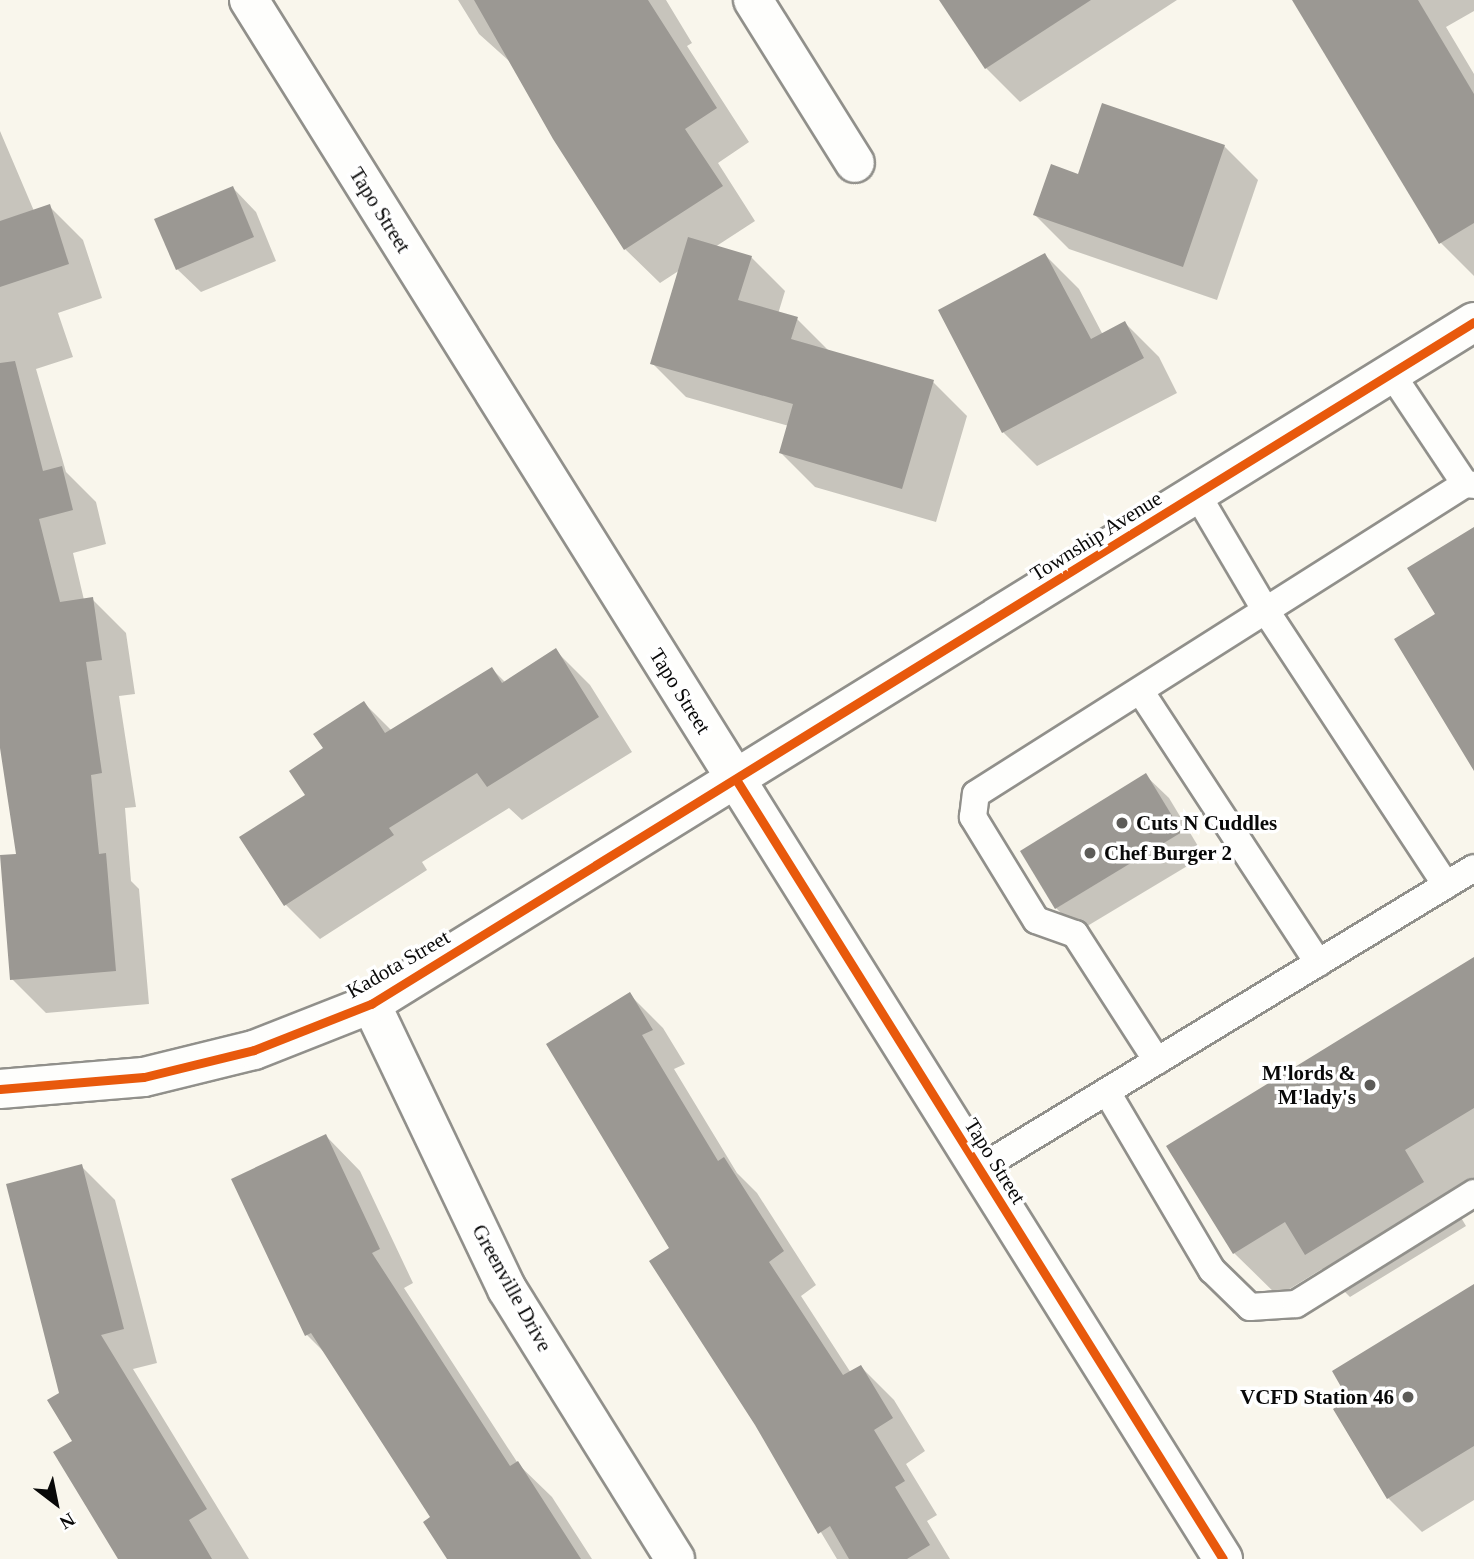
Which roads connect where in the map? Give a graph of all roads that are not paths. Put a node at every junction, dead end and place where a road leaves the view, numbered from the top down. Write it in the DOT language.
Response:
graph roads {
  1 [pos="249,0"];
  2 [pos="753,0"];
  3 [pos="855,163"];
  4 [pos="1474,322"];
  5 [pos="1391,373"];
  6 [pos="1469,485"];
  7 [pos="1197,494"];
  8 [pos="1266,611"];
  9 [pos="1141,692"];
  10 [pos="737,781"];
  11 [pos="1474,868"];
  12 [pos="1446,885"];
  13 [pos="1318,963"];
  14 [pos="371,1004"];
  15 [pos="1157,1061"];
  16 [pos="0,1088"];
  17 [pos="1107,1092"];
  18 [pos="979,1170"];
  19 [pos="1474,1193"];
  20 [pos="675,1559"];
  21 [pos="1223,1559"];
  1 -- 10 [label="street, Tapo Street"];
  2 -- 3 [label="street"];
  4 -- 5 [label="street, Township Avenue"];
  5 -- 6 [label="lane"];
  5 -- 7 [label="street, Township Avenue"];
  6 -- 8 [label="lane"];
  7 -- 8 [label="lane"];
  7 -- 10 [label="street, Township Avenue"];
  8 -- 9 [label="lane"];
  8 -- 12 [label="lane"];
  9 -- 13 [label="lane"];
  9 -- 15 [label="lane"];
  10 -- 14 [label="street, Kadota Street"];
  10 -- 18 [label="street, Tapo Street"];
  11 -- 12 [label="lane"];
  12 -- 13 [label="lane"];
  13 -- 15 [label="lane"];
  14 -- 16 [label="street, Kadota Street"];
  14 -- 20 [label="street, Greenville Drive"];
  15 -- 17 [label="lane"];
  17 -- 18 [label="lane"];
  17 -- 19 [label="lane"];
  18 -- 21 [label="street, Tapo Street"];
}
